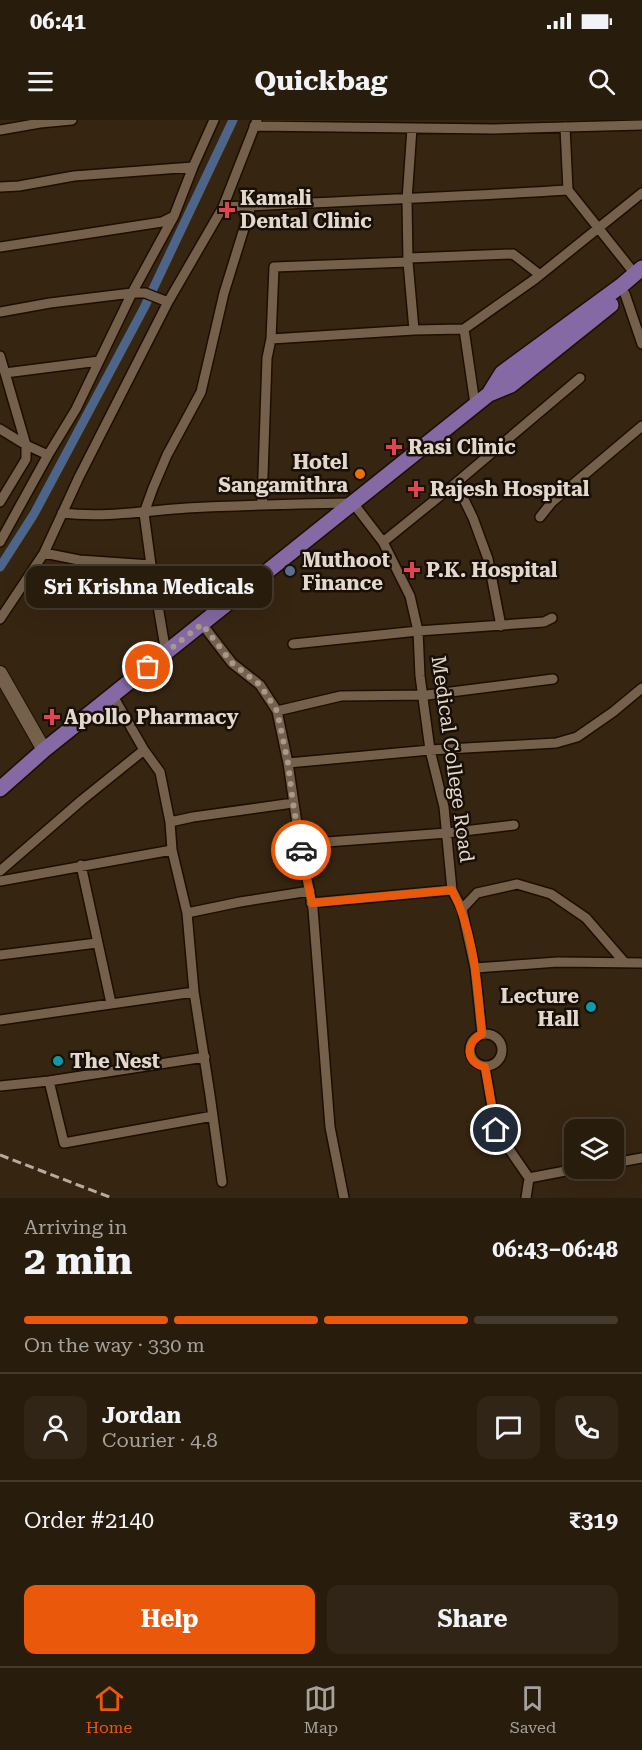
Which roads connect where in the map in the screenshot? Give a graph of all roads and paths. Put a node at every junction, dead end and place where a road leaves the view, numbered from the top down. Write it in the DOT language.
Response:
graph roads {
  1 [pos="72,120"];
  2 [pos="214,120"];
  3 [pos="255,123"];
  4 [pos="642,125"];
  5 [pos="565,127"];
  6 [pos="412,128"];
  7 [pos="0,130"];
  8 [pos="193,167"];
  9 [pos="0,187"];
  10 [pos="567,190"];
  11 [pos="642,193"];
  12 [pos="406,200"];
  13 [pos="251,206"];
  14 [pos="223,207"];
  15 [pos="174,216"];
  16 [pos="598,229"];
  17 [pos="0,248"];
  18 [pos="409,260"];
  19 [pos="640,274"];
  20 [pos="540,275"];
  21 [pos="132,293"];
  22 [pos="625,294"];
  23 [pos="168,302"];
  24 [pos="0,312"];
  25 [pos="464,329"];
  26 [pos="414,330"];
  27 [pos="271,339"];
  28 [pos="642,344"];
  29 [pos="0,356"];
  30 [pos="99,362"];
  31 [pos="5,373"];
  32 [pos="580,378"];
  33 [pos="489,394"];
  34 [pos="476,404"];
  35 [pos="642,426"];
  36 [pos="0,429"];
  37 [pos="26,445"];
  38 [pos="48,455"];
  39 [pos="456,483"];
  40 [pos="0,502"];
  41 [pos="353,503"];
  42 [pos="262,505"];
  43 [pos="62,513"];
  44 [pos="144,513"];
  45 [pos="540,517"];
  46 [pos="0,542"];
  47 [pos="383,542"];
  48 [pos="44,553"];
  49 [pos="151,565"];
  50 [pos="552,618"];
  51 [pos="0,619"];
  52 [pos="202,624"];
  53 [pos="501,626"];
  54 [pos="418,632"];
  55 [pos="293,644"];
  56 [pos="166,653"];
  57 [pos="0,674"];
  58 [pos="553,679"];
  59 [pos="642,688"];
  60 [pos="422,695"];
  61 [pos="113,696"];
  62 [pos="277,711"];
  63 [pos="44,750"];
  64 [pos="144,750"];
  65 [pos="430,750"];
  66 [pos="288,763"];
  67 [pos="0,789"];
  68 [pos="293,803"];
  69 [pos="170,822"];
  70 [pos="514,825"];
  71 [pos="447,833"];
  72 [pos="300,844"];
  73 [pos="172,850"];
  74 [pos="81,865"];
  75 [pos="0,871"];
  76 [pos="0,881"];
  77 [pos="452,890"];
  78 [pos="310,891"];
  79 [pos="312,903"];
  80 [pos="462,909"];
  81 [pos="187,914"];
  82 [pos="97,943"];
  83 [pos="0,955"];
  84 [pos="625,963"];
  85 [pos="642,963"];
  86 [pos="475,968"];
  87 [pos="194,992"];
  88 [pos="111,1003"];
  89 [pos="0,1020"];
  90 [pos="482,1034"];
  91 [pos="205,1057"];
  92 [pos="485,1067"];
  93 [pos="49,1081"];
  94 [pos="0,1086"];
  95 [pos="213,1116"];
  96 [pos="642,1158"];
  97 [pos="624,1161"];
  98 [pos="564,1171"];
  99 [pos="529,1178"];
  100 [pos="222,1182"];
  101 [pos="344,1198"];
  102 [pos="526,1198"];
  1 -- 7 [label="street"];
  2 -- 8 [label="street"];
  3 -- 6 [label="street"];
  3 -- 14 [label="street"];
  4 -- 5 [label="street"];
  5 -- 6 [label="street"];
  5 -- 10 [label="street"];
  6 -- 12 [label="street"];
  8 -- 9 [label="street"];
  8 -- 15 [label="street"];
  10 -- 12 [label="street"];
  10 -- 16 [label="street"];
  11 -- 16 [label="street"];
  12 -- 13 [label="street"];
  12 -- 18 [label="street"];
  13 -- 14 [label="street"];
  13 -- 44 [label="street"];
  14 -- 23 [label="street"];
  15 -- 17 [label="street"];
  15 -- 21 [label="street"];
  16 -- 19 [label="street"];
  16 -- 20 [label="street"];
  18 -- 20 [label="street"];
  18 -- 26 [label="street"];
  18 -- 27 [label="street"];
  19 -- 22 [label="main road"];
  19 -- 33 [label="main road"];
  20 -- 25 [label="street"];
  21 -- 23 [label="street"];
  21 -- 24 [label="street"];
  21 -- 30 [label="street"];
  22 -- 28 [label="street"];
  22 -- 33 [label="main road"];
  23 -- 43 [label="street"];
  25 -- 26 [label="street"];
  25 -- 34 [label="street"];
  26 -- 27 [label="street"];
  27 -- 42 [label="street"];
  29 -- 31 [label="street"];
  30 -- 31 [label="street"];
  30 -- 38 [label="street"];
  31 -- 37 [label="street"];
  32 -- 39 [label="street"];
  33 -- 34 [label="main road"];
  34 -- 41 [label="main road"];
  35 -- 45 [label="street"];
  36 -- 37 [label="street"];
  37 -- 38 [label="street"];
  37 -- 40 [label="street"];
  38 -- 46 [label="street"];
  39 -- 47 [label="street"];
  39 -- 53 [label="street"];
  41 -- 42 [label="street"];
  41 -- 47 [label="street, Medical College Road"];
  41 -- 52 [label="main road"];
  42 -- 44 [label="street"];
  43 -- 44 [label="street"];
  43 -- 48 [label="street"];
  44 -- 49 [label="street"];
  47 -- 54 [label="street, Medical College Road"];
  48 -- 49 [label="street"];
  48 -- 51 [label="street"];
  49 -- 56 [label="street"];
  50 -- 53 [label="street"];
  52 -- 56 [label="main road"];
  52 -- 62 [label="street"];
  53 -- 54 [label="street"];
  54 -- 55 [label="street"];
  54 -- 60 [label="street, Medical College Road"];
  56 -- 61 [label="main road"];
  57 -- 63 [label="street"];
  58 -- 60 [label="street"];
  59 -- 65 [label="street"];
  60 -- 62 [label="street"];
  60 -- 65 [label="street, Medical College Road"];
  61 -- 63 [label="main road"];
  61 -- 64 [label="street"];
  62 -- 66 [label="street"];
  63 -- 67 [label="main road"];
  64 -- 69 [label="street"];
  64 -- 75 [label="street"];
  65 -- 66 [label="street"];
  65 -- 71 [label="street, Medical College Road"];
  66 -- 68 [label="street"];
  68 -- 69 [label="street"];
  68 -- 72 [label="street"];
  69 -- 73 [label="street"];
  70 -- 71 [label="street"];
  71 -- 72 [label="street"];
  71 -- 77 [label="street, Medical College Road"];
  72 -- 78 [label="street"];
  73 -- 74 [label="street"];
  73 -- 81 [label="street"];
  74 -- 76 [label="street"];
  74 -- 82 [label="street"];
  77 -- 79 [label="street"];
  77 -- 80 [label="street, Medical College Road"];
  78 -- 79 [label="street"];
  78 -- 81 [label="street"];
  79 -- 101 [label="street"];
  80 -- 84 [label="street"];
  80 -- 86 [label="street, Medical College Road"];
  81 -- 87 [label="street"];
  82 -- 83 [label="street"];
  82 -- 88 [label="street"];
  84 -- 85 [label="street"];
  84 -- 86 [label="street"];
  86 -- 90 [label="street, Medical College Road"];
  87 -- 88 [label="street"];
  87 -- 91 [label="street"];
  88 -- 89 [label="street"];
  90 -- 92 [label="street"];
  90 -- 92 [label="street"];
  91 -- 93 [label="street"];
  91 -- 95 [label="street"];
  92 -- 99 [label="street"];
  93 -- 94 [label="street"];
  93 -- 95 [label="street"];
  95 -- 100 [label="street"];
  96 -- 97 [label="street"];
  98 -- 99 [label="street"];
  99 -- 102 [label="street"];
}
